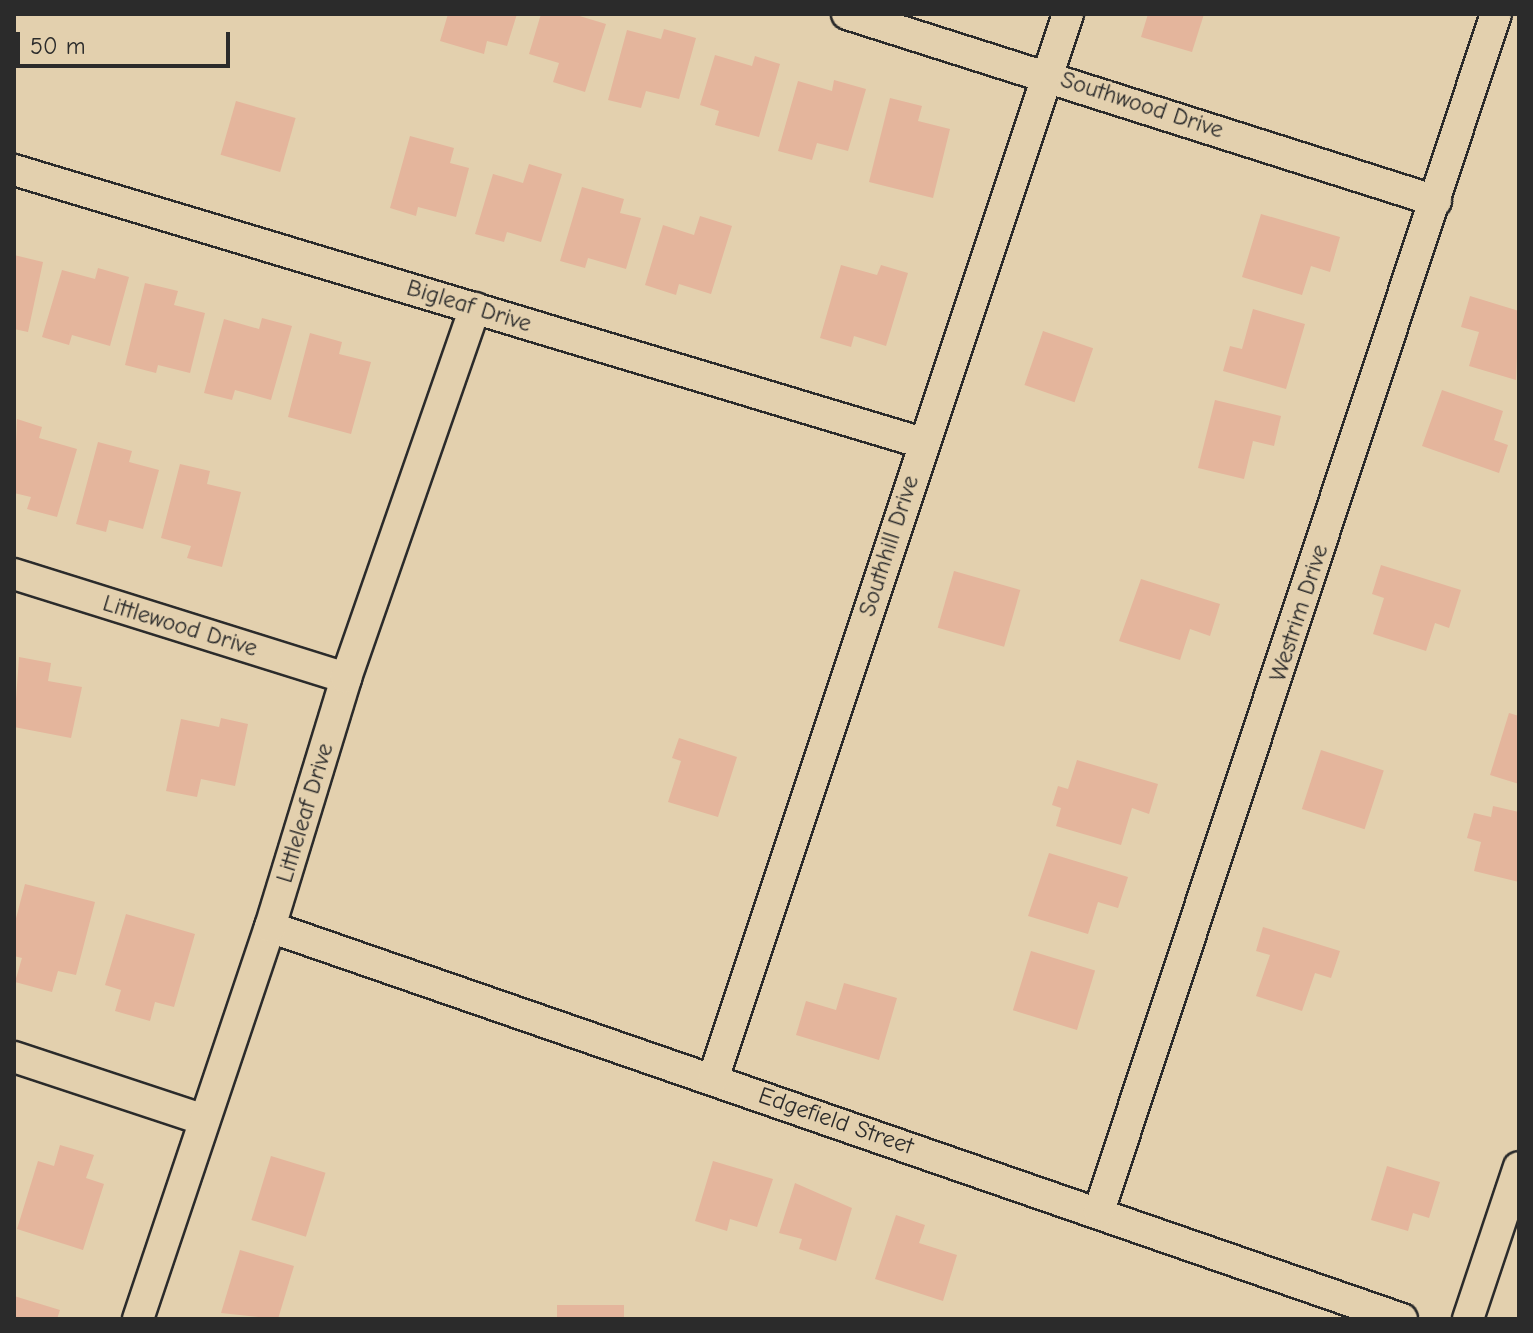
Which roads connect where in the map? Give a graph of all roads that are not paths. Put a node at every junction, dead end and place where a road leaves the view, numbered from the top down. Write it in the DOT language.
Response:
graph roads {
  1 [pos="847,14"];
  2 [pos="1068,14"];
  3 [pos="1503,25"];
  4 [pos="1048,75"];
  5 [pos="14,170"];
  6 [pos="1436,201"];
  7 [pos="475,308"];
  8 [pos="923,443"];
  9 [pos="14,574"];
  10 [pos="346,678"];
  11 [pos="270,927"];
  12 [pos="14,1057"];
  13 [pos="713,1079"];
  14 [pos="204,1120"];
  15 [pos="1519,1167"];
  16 [pos="1099,1211"];
  17 [pos="138,1319"];
  18 [pos="1402,1319"];
  19 [pos="1468,1319"];
  1 -- 4 [label="street, Southwood Drive"];
  2 -- 4 [label="street, Southhill Drive"];
  3 -- 6 [label="street, Westrim Drive"];
  4 -- 6 [label="street, Southwood Drive"];
  4 -- 8 [label="street, Southhill Drive"];
  5 -- 7 [label="street, Bigleaf Drive"];
  6 -- 16 [label="street, Westrim Drive"];
  7 -- 8 [label="street, Bigleaf Drive"];
  7 -- 10 [label="street, Littleleaf Drive"];
  8 -- 13 [label="street, Southhill Drive"];
  9 -- 10 [label="street, Littlewood Drive"];
  10 -- 11 [label="street, Littleleaf Drive"];
  11 -- 13 [label="street, Edgefield Street"];
  11 -- 14 [label="street, Littleleaf Drive"];
  12 -- 14 [label="street"];
  13 -- 16 [label="street, Edgefield Street"];
  14 -- 17 [label="street, Littleleaf Drive"];
  15 -- 19 [label="street"];
  16 -- 18 [label="street, Edgefield Street"];
}
